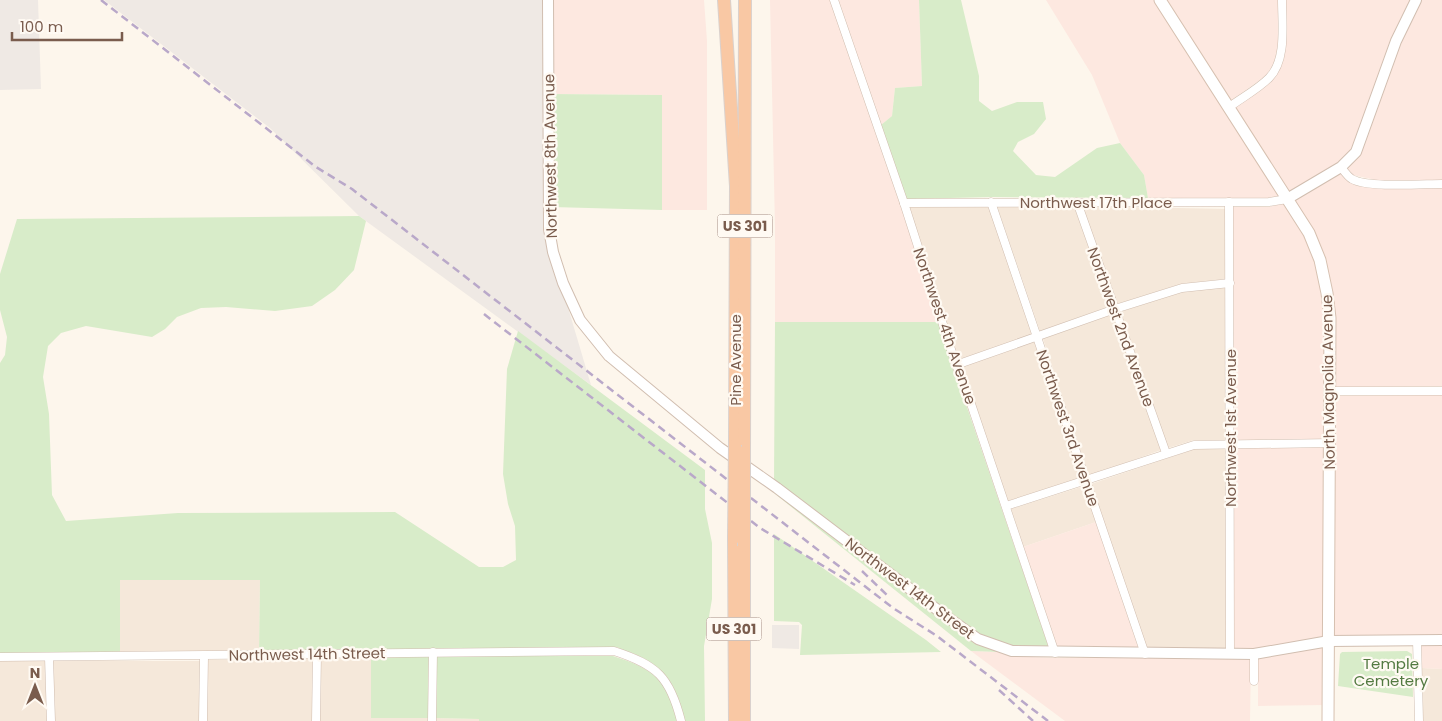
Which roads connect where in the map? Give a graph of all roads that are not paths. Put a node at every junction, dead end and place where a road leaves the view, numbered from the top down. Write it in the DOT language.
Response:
graph roads {
  1 [pos="548,0"];
  2 [pos="724,0"];
  3 [pos="746,0"];
  4 [pos="753,0"];
  5 [pos="834,0"];
  6 [pos="1160,0"];
  7 [pos="1282,0"];
  8 [pos="1416,0"];
  9 [pos="746,18"];
  10 [pos="1228,108"];
  11 [pos="732,113"];
  12 [pos="746,113"];
  13 [pos="1342,167"];
  14 [pos="1442,184"];
  15 [pos="1287,199"];
  16 [pos="991,202"];
  17 [pos="1077,202"];
  18 [pos="1229,202"];
  19 [pos="904,203"];
  20 [pos="1230,283"];
  21 [pos="1115,309"];
  22 [pos="1038,337"];
  23 [pos="610,356"];
  24 [pos="956,365"];
  25 [pos="1442,390"];
  26 [pos="1331,391"];
  27 [pos="1331,443"];
  28 [pos="1230,444"];
  29 [pos="740,449"];
  30 [pos="1166,453"];
  31 [pos="1086,481"];
  32 [pos="1006,506"];
  33 [pos="739,542"];
  34 [pos="1417,640"];
  35 [pos="1442,640"];
  36 [pos="1329,642"];
  37 [pos="433,652"];
  38 [pos="1055,653"];
  39 [pos="317,654"];
  40 [pos="1145,654"];
  41 [pos="1230,654"];
  42 [pos="1254,654"];
  43 [pos="204,656"];
  44 [pos="0,657"];
  45 [pos="49,657"];
  46 [pos="1254,681"];
  47 [pos="51,721"];
  48 [pos="203,721"];
  49 [pos="316,721"];
  50 [pos="432,721"];
  51 [pos="681,721"];
  52 [pos="735,721"];
  53 [pos="744,721"];
  54 [pos="1328,721"];
  55 [pos="1418,721"];
  1 -- 23 [label="street, Northwest 8th Avenue"];
  2 -- 11 [label="highway, Pine Avenue / US 301"];
  3 -- 9 [label="highway, Pine Avenue / US 301"];
  4 -- 9 [label="highway"];
  5 -- 19 [label="street, Northwest 4th Avenue"];
  6 -- 10 [label="main road, North Magnolia Avenue"];
  7 -- 10 [label="street"];
  8 -- 13 [label="street"];
  9 -- 12 [label="highway, Pine Avenue / US 301"];
  10 -- 15 [label="main road, North Magnolia Avenue"];
  11 -- 12 [label="highway"];
  11 -- 29 [label="highway, Pine Avenue / US 301"];
  12 -- 29 [label="highway, Pine Avenue / US 301"];
  13 -- 14 [label="street"];
  13 -- 15 [label="street"];
  15 -- 18 [label="street, Northwest 17th Place"];
  15 -- 26 [label="main road, North Magnolia Avenue"];
  16 -- 17 [label="street, Northwest 17th Place"];
  16 -- 19 [label="street, Northwest 17th Place"];
  16 -- 22 [label="street, Northwest 3rd Avenue"];
  17 -- 18 [label="street, Northwest 17th Place"];
  17 -- 21 [label="street, Northwest 2nd Avenue"];
  18 -- 20 [label="street, Northwest 1st Avenue"];
  19 -- 24 [label="street, Northwest 4th Avenue"];
  20 -- 21 [label="street"];
  20 -- 28 [label="street, Northwest 1st Avenue"];
  21 -- 22 [label="street"];
  21 -- 30 [label="street, Northwest 2nd Avenue"];
  22 -- 24 [label="street"];
  22 -- 31 [label="street, Northwest 3rd Avenue"];
  23 -- 38 [label="street, Northwest 14th Street"];
  24 -- 32 [label="street, Northwest 4th Avenue"];
  25 -- 26 [label="street"];
  26 -- 27 [label="main road, North Magnolia Avenue"];
  27 -- 28 [label="street"];
  27 -- 36 [label="main road, North Magnolia Avenue"];
  28 -- 30 [label="street"];
  28 -- 41 [label="street, Northwest 1st Avenue"];
  29 -- 33 [label="highway, Pine Avenue / US 301, bridge"];
  30 -- 31 [label="street"];
  31 -- 32 [label="street"];
  31 -- 40 [label="street, Northwest 3rd Avenue"];
  32 -- 38 [label="street, Northwest 4th Avenue"];
  33 -- 52 [label="highway, Pine Avenue / US 301"];
  33 -- 53 [label="highway, Pine Avenue / US 301"];
  34 -- 35 [label="street, Northwest 14th Street"];
  34 -- 36 [label="street, Northwest 14th Street"];
  34 -- 55 [label="street"];
  36 -- 42 [label="street, Northwest 14th Street"];
  36 -- 54 [label="main road, North Magnolia Avenue"];
  37 -- 39 [label="street, Northwest 14th Street"];
  37 -- 50 [label="street"];
  37 -- 51 [label="street, Northwest 14th Street"];
  38 -- 40 [label="street, Northwest 14th Street"];
  39 -- 43 [label="street, Northwest 14th Street"];
  39 -- 49 [label="street"];
  40 -- 41 [label="street, Northwest 14th Street"];
  41 -- 42 [label="street, Northwest 14th Street"];
  42 -- 46 [label="street"];
  43 -- 45 [label="street, Northwest 14th Street"];
  43 -- 48 [label="street"];
  44 -- 45 [label="street, Northwest 14th Street"];
  45 -- 47 [label="street"];
}
